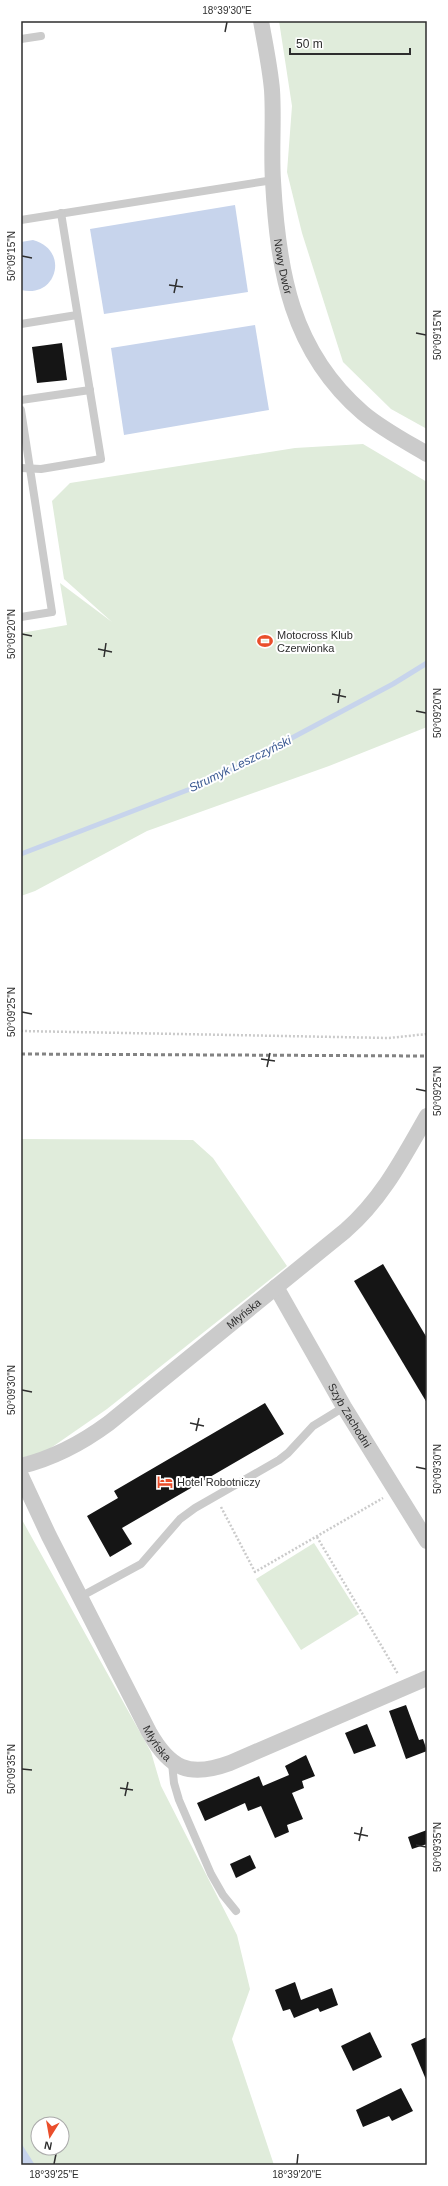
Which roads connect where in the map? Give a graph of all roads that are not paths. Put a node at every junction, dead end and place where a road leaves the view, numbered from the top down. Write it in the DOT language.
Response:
graph roads {
  1 [pos="261,21"];
  2 [pos="41,36"];
  3 [pos="21,39"];
  4 [pos="273,180"];
  5 [pos="61,213"];
  6 [pos="21,220"];
  7 [pos="78,315"];
  8 [pos="21,324"];
  9 [pos="90,390"];
  10 [pos="21,400"];
  11 [pos="21,410"];
  12 [pos="427,454"];
  13 [pos="21,468"];
  14 [pos="30,469"];
  15 [pos="21,617"];
  16 [pos="427,1116"];
  17 [pos="276,1287"];
  18 [pos="344,1407"];
  19 [pos="21,1466"];
  20 [pos="21,1476"];
  21 [pos="427,1541"];
  22 [pos="80,1597"];
  23 [pos="427,1678"];
  24 [pos="172,1762"];
  25 [pos="236,1911"];
  1 -- 4 [label="street, Nowy Dwór"];
  2 -- 3 [label="lane"];
  4 -- 5 [label="lane"];
  4 -- 12 [label="street, Nowy Dwór"];
  5 -- 6 [label="lane"];
  5 -- 7 [label="lane"];
  7 -- 8 [label="lane"];
  7 -- 9 [label="lane"];
  9 -- 10 [label="lane"];
  9 -- 14 [label="lane"];
  11 -- 14 [label="lane"];
  13 -- 14 [label="lane"];
  14 -- 15 [label="lane"];
  16 -- 17 [label="street, Młyńska"];
  17 -- 18 [label="street, Szyb Zachodni"];
  17 -- 19 [label="street, Młyńska"];
  18 -- 21 [label="street, Szyb Zachodni"];
  18 -- 22 [label="lane"];
  20 -- 22 [label="street, Młyńska"];
  22 -- 24 [label="street, Młyńska"];
  23 -- 24 [label="street, Młyńska"];
  24 -- 25 [label="lane"];
}
